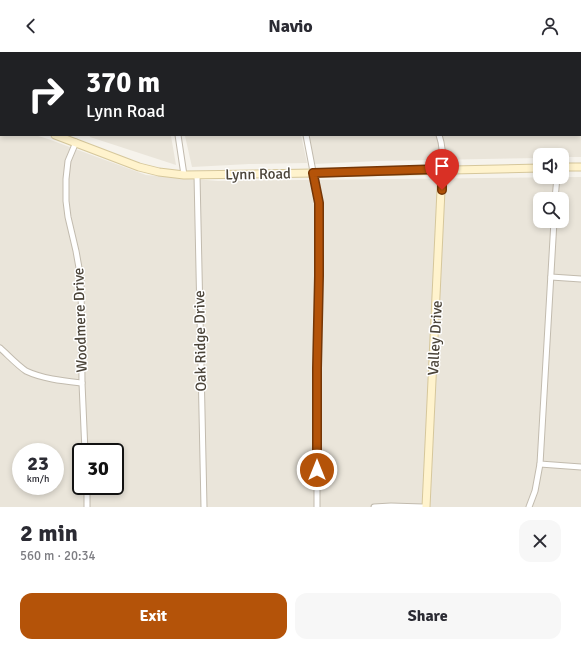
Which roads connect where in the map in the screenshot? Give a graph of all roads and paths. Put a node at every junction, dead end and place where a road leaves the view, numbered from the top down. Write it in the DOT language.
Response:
graph roads {
  1 [pos="58,136"];
  2 [pos="178,136"];
  3 [pos="306,136"];
  4 [pos="439,136"];
  5 [pos="76,142"];
  6 [pos="569,167"];
  7 [pos="581,167"];
  8 [pos="533,168"];
  9 [pos="442,169"];
  10 [pos="313,173"];
  11 [pos="184,174"];
  12 [pos="197,175"];
  13 [pos="554,228"];
  14 [pos="551,277"];
  15 [pos="581,279"];
  16 [pos="0,348"];
  17 [pos="82,383"];
  18 [pos="85,443"];
  19 [pos="540,464"];
  20 [pos="581,467"];
  21 [pos="86,495"];
  22 [pos="87,507"];
  23 [pos="204,507"];
  24 [pos="317,507"];
  25 [pos="374,507"];
  26 [pos="423,507"];
  27 [pos="426,507"];
  28 [pos="529,507"];
  1 -- 5 [label="main road, Lynn Road"];
  2 -- 11 [label="street"];
  3 -- 10 [label="street"];
  4 -- 9 [label="street"];
  5 -- 11 [label="main road, Lynn Road"];
  5 -- 17 [label="street, Woodmere Drive"];
  6 -- 7 [label="main road"];
  8 -- 9 [label="main road, Lynn Road"];
  9 -- 10 [label="main road, Lynn Road"];
  9 -- 27 [label="main road, Valley Drive"];
  10 -- 12 [label="main road, Lynn Road"];
  10 -- 24 [label="street"];
  11 -- 12 [label="main road, Lynn Road"];
  12 -- 23 [label="street, Oak Ridge Drive"];
  13 -- 14 [label="street"];
  14 -- 15 [label="street"];
  14 -- 19 [label="street"];
  16 -- 17 [label="street"];
  17 -- 18 [label="street, Woodmere Drive"];
  19 -- 20 [label="street"];
  19 -- 28 [label="street"];
  21 -- 22 [label="street"];
  25 -- 26 [label="street"];
}
